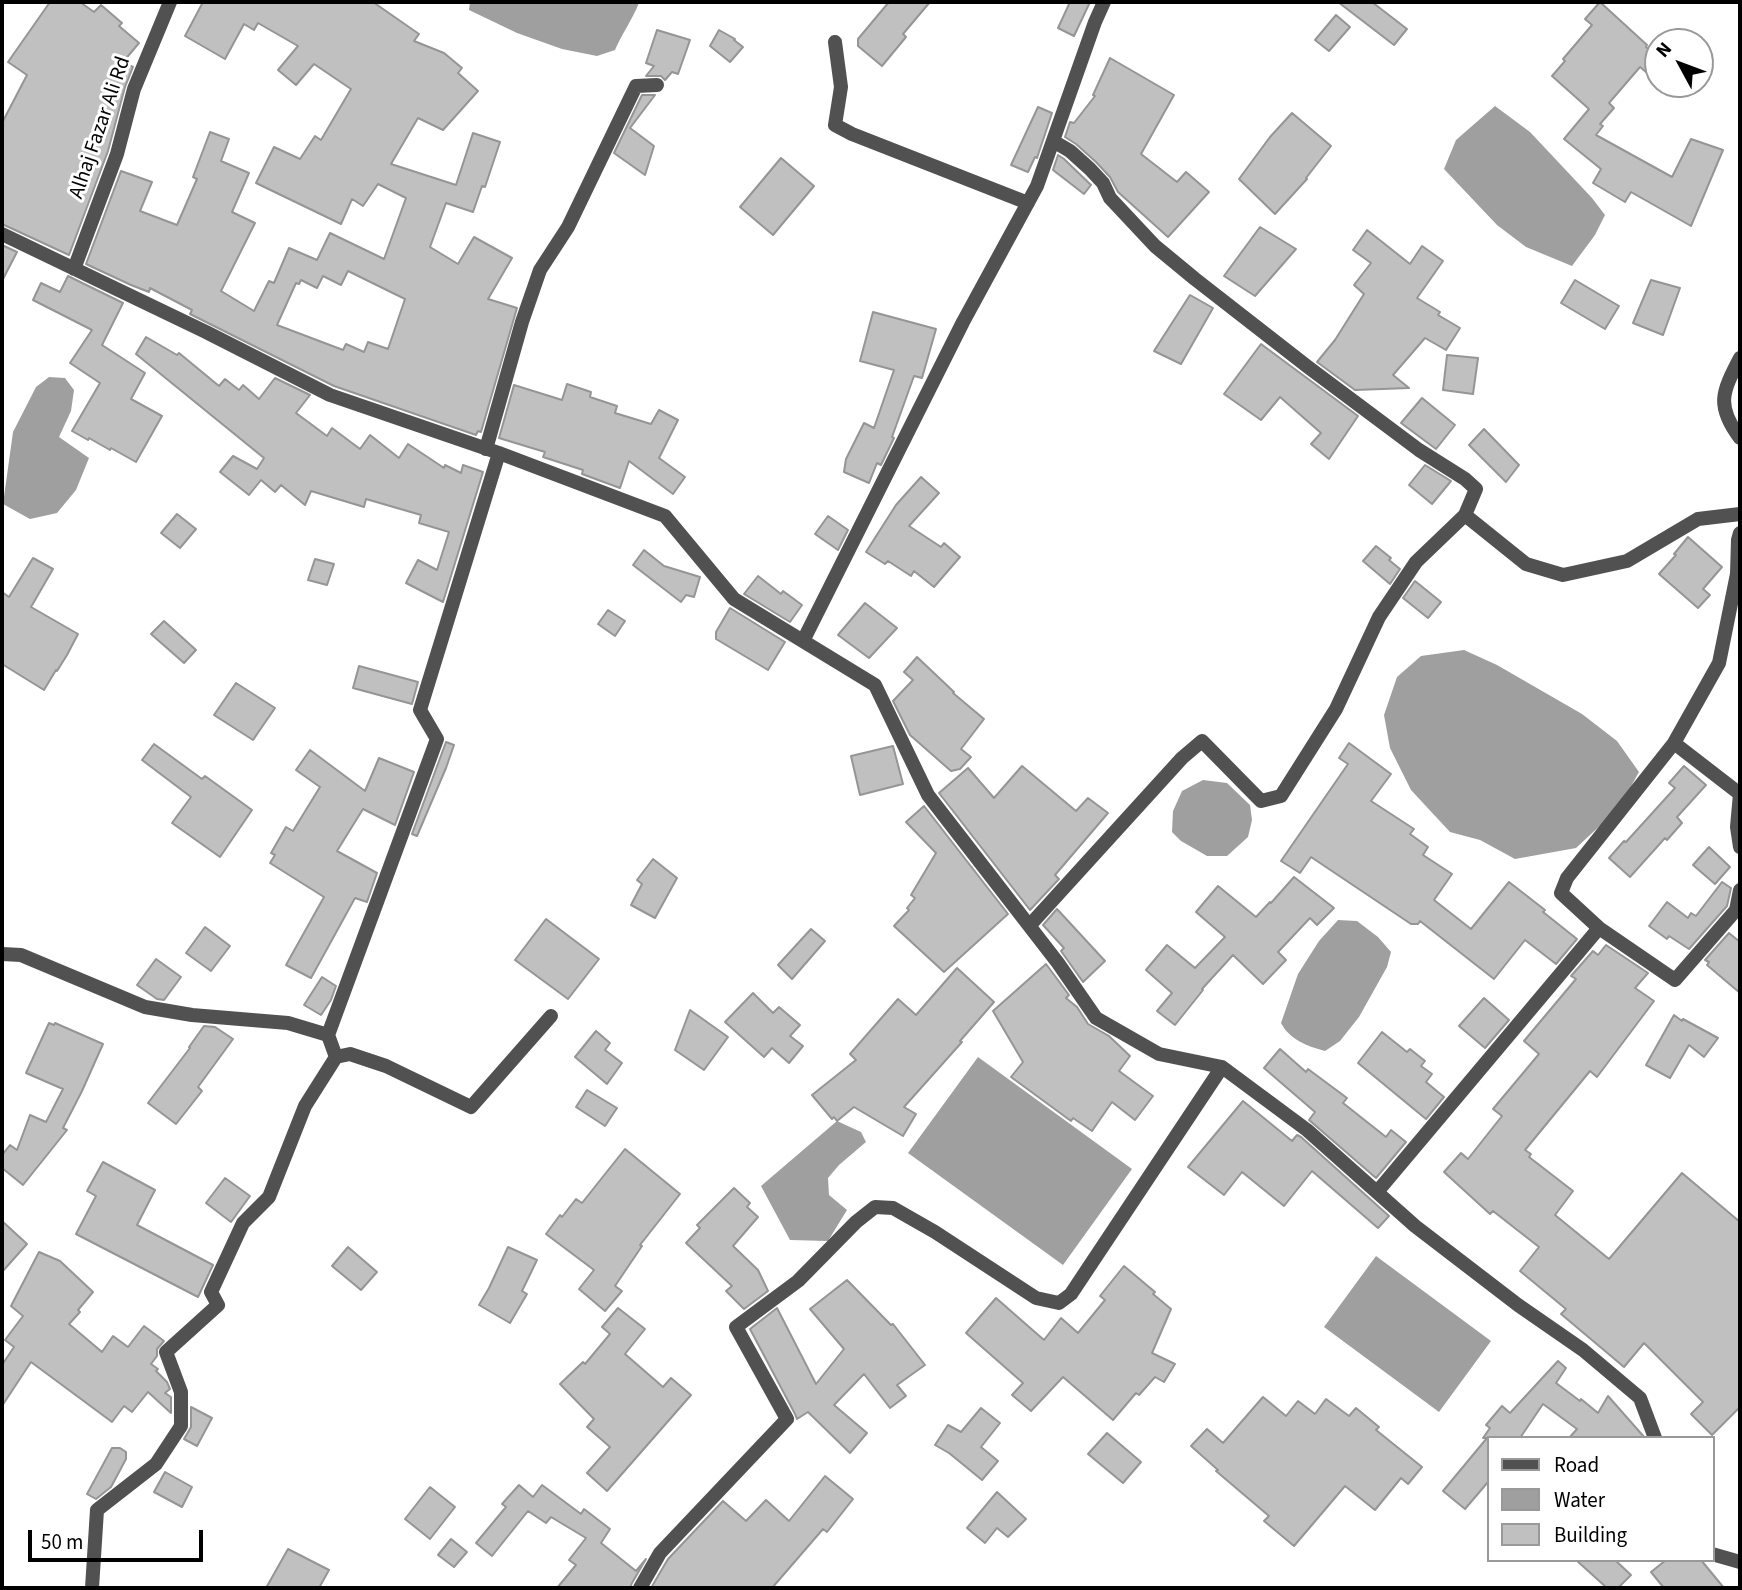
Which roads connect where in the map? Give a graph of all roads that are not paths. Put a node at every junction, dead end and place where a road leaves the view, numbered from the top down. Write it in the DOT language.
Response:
graph roads {
  1 [pos="170,2"];
  2 [pos="1104,2"];
  3 [pos="835,42"];
  4 [pos="657,85"];
  5 [pos="1053,141"];
  6 [pos="1028,203"];
  7 [pos="2,234"];
  8 [pos="74,269"];
  9 [pos="1740,358"];
  10 [pos="1740,438"];
  11 [pos="492,451"];
  12 [pos="1740,514"];
  13 [pos="1465,515"];
  14 [pos="1740,533"];
  15 [pos="803,640"];
  16 [pos="1674,743"];
  17 [pos="1740,847"];
  18 [pos="1740,890"];
  19 [pos="1030,925"];
  20 [pos="1599,928"];
  21 [pos="2,954"];
  22 [pos="551,1016"];
  23 [pos="328,1035"];
  24 [pos="336,1057"];
  25 [pos="1222,1066"];
  26 [pos="1377,1192"];
  27 [pos="1654,1436"];
  28 [pos="1714,1555"];
  29 [pos="1740,1562"];
  30 [pos="92,1588"];
  31 [pos="640,1588"];
  1 -- 8 [label="street, Alhaj Fazar Ali Rd"];
  2 -- 5 [label="street"];
  3 -- 6 [label="street"];
  4 -- 11 [label="street"];
  5 -- 6 [label="street"];
  5 -- 13 [label="street"];
  6 -- 15 [label="street"];
  7 -- 8 [label="street"];
  8 -- 11 [label="street"];
  9 -- 10 [label="street"];
  11 -- 15 [label="street"];
  11 -- 23 [label="street"];
  12 -- 13 [label="street"];
  13 -- 19 [label="street"];
  14 -- 16 [label="street"];
  15 -- 19 [label="street"];
  16 -- 17 [label="street"];
  16 -- 20 [label="street"];
  18 -- 20 [label="street"];
  19 -- 25 [label="street"];
  20 -- 26 [label="street"];
  21 -- 23 [label="street"];
  22 -- 24 [label="street"];
  23 -- 24 [label="street"];
  24 -- 30 [label="street"];
  25 -- 26 [label="street"];
  25 -- 31 [label="street"];
  26 -- 27 [label="street"];
  28 -- 29 [label="street"];
}
